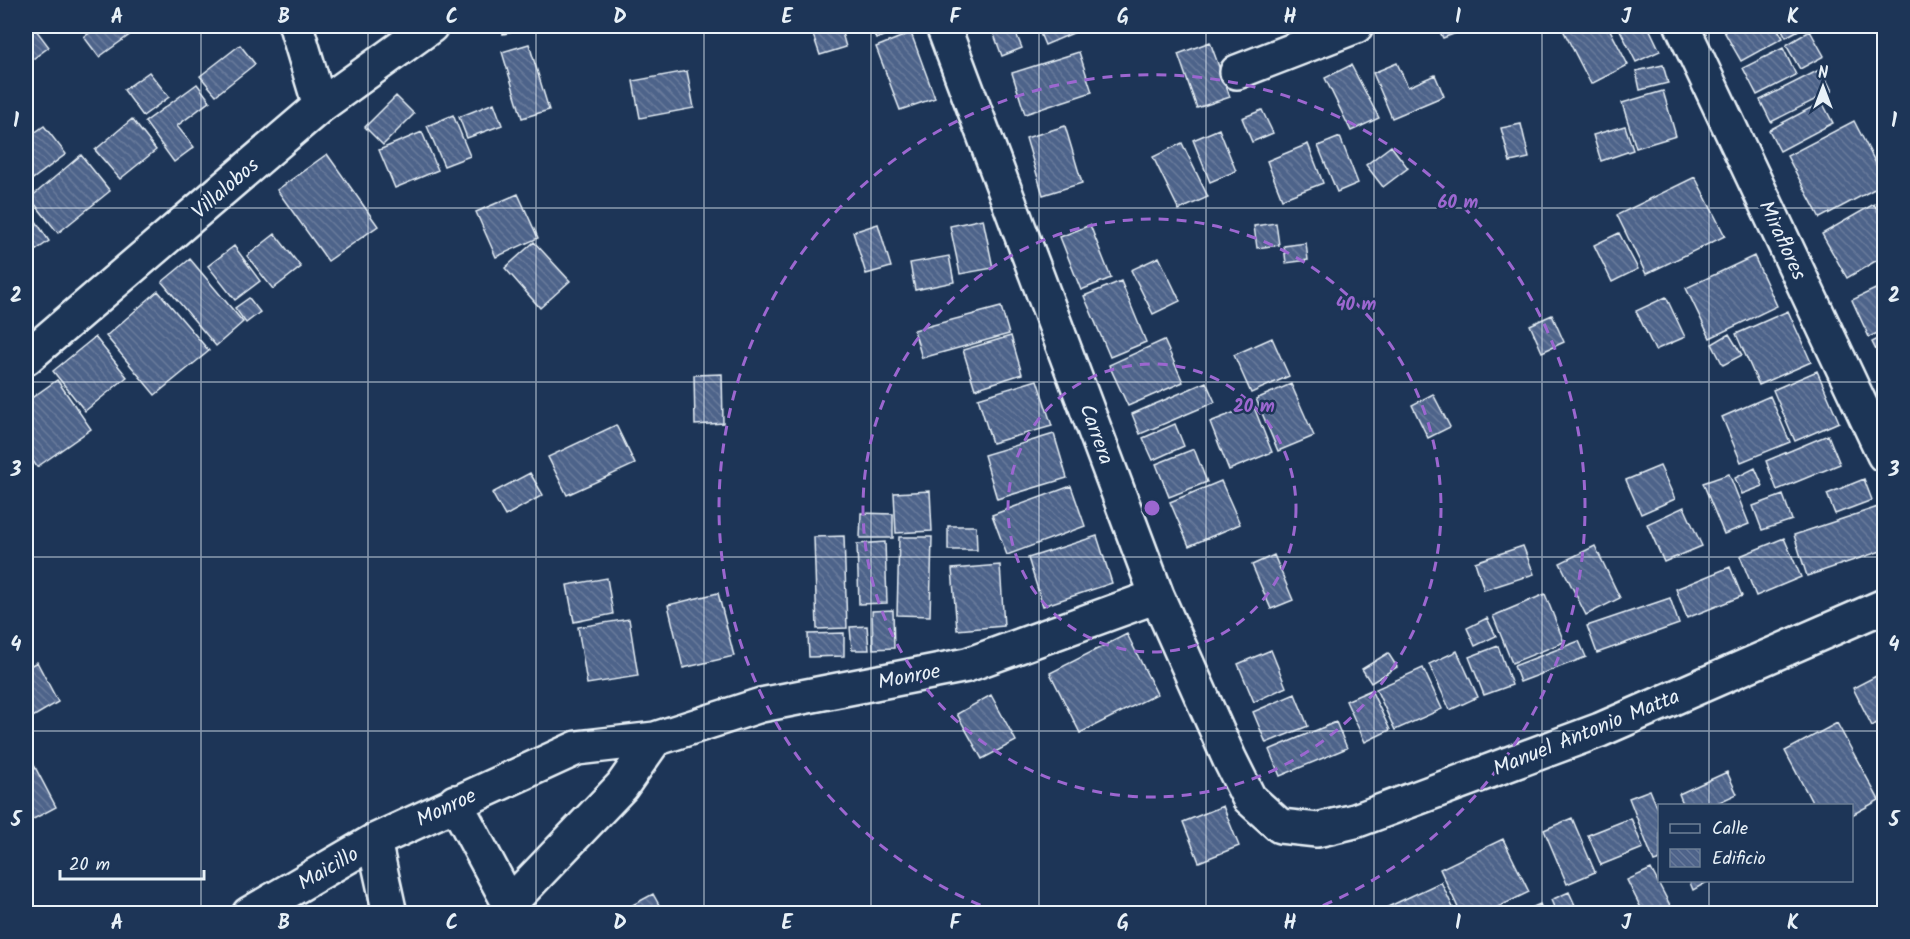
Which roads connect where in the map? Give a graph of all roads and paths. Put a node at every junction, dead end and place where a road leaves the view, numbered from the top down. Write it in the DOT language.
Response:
graph roads {
  1 [pos="296,26"];
  2 [pos="431,26"];
  3 [pos="943,26"];
  4 [pos="1356,26"];
  5 [pos="1682,26"];
  6 [pos="1237,72"];
  7 [pos="321,105"];
  8 [pos="26,358"];
  9 [pos="1884,454"];
  10 [pos="1157,596"];
  11 [pos="1884,606"];
  12 [pos="655,739"];
  13 [pos="455,802"];
  14 [pos="1280,826"];
  15 [pos="374,841"];
  16 [pos="512,909"];
  17 [pos="249,914"];
  18 [pos="390,914"];
  1 -- 7 [label="street"];
  2 -- 7 [label="street, Villalobos"];
  3 -- 10 [label="street, Carrera"];
  4 -- 6 [label="street"];
  5 -- 9 [label="street, Miraflores"];
  7 -- 8 [label="street, Villalobos"];
  10 -- 12 [label="street, Monroe"];
  10 -- 14 [label="street, Carrera"];
  11 -- 14 [label="street, Manuel Antonio Matta"];
  12 -- 13 [label="street, Monroe"];
  12 -- 16 [label="street"];
  13 -- 15 [label="street, Monroe"];
  13 -- 16 [label="street"];
  15 -- 17 [label="street, Maicillo"];
  15 -- 18 [label="street, Maicillo"];
}
